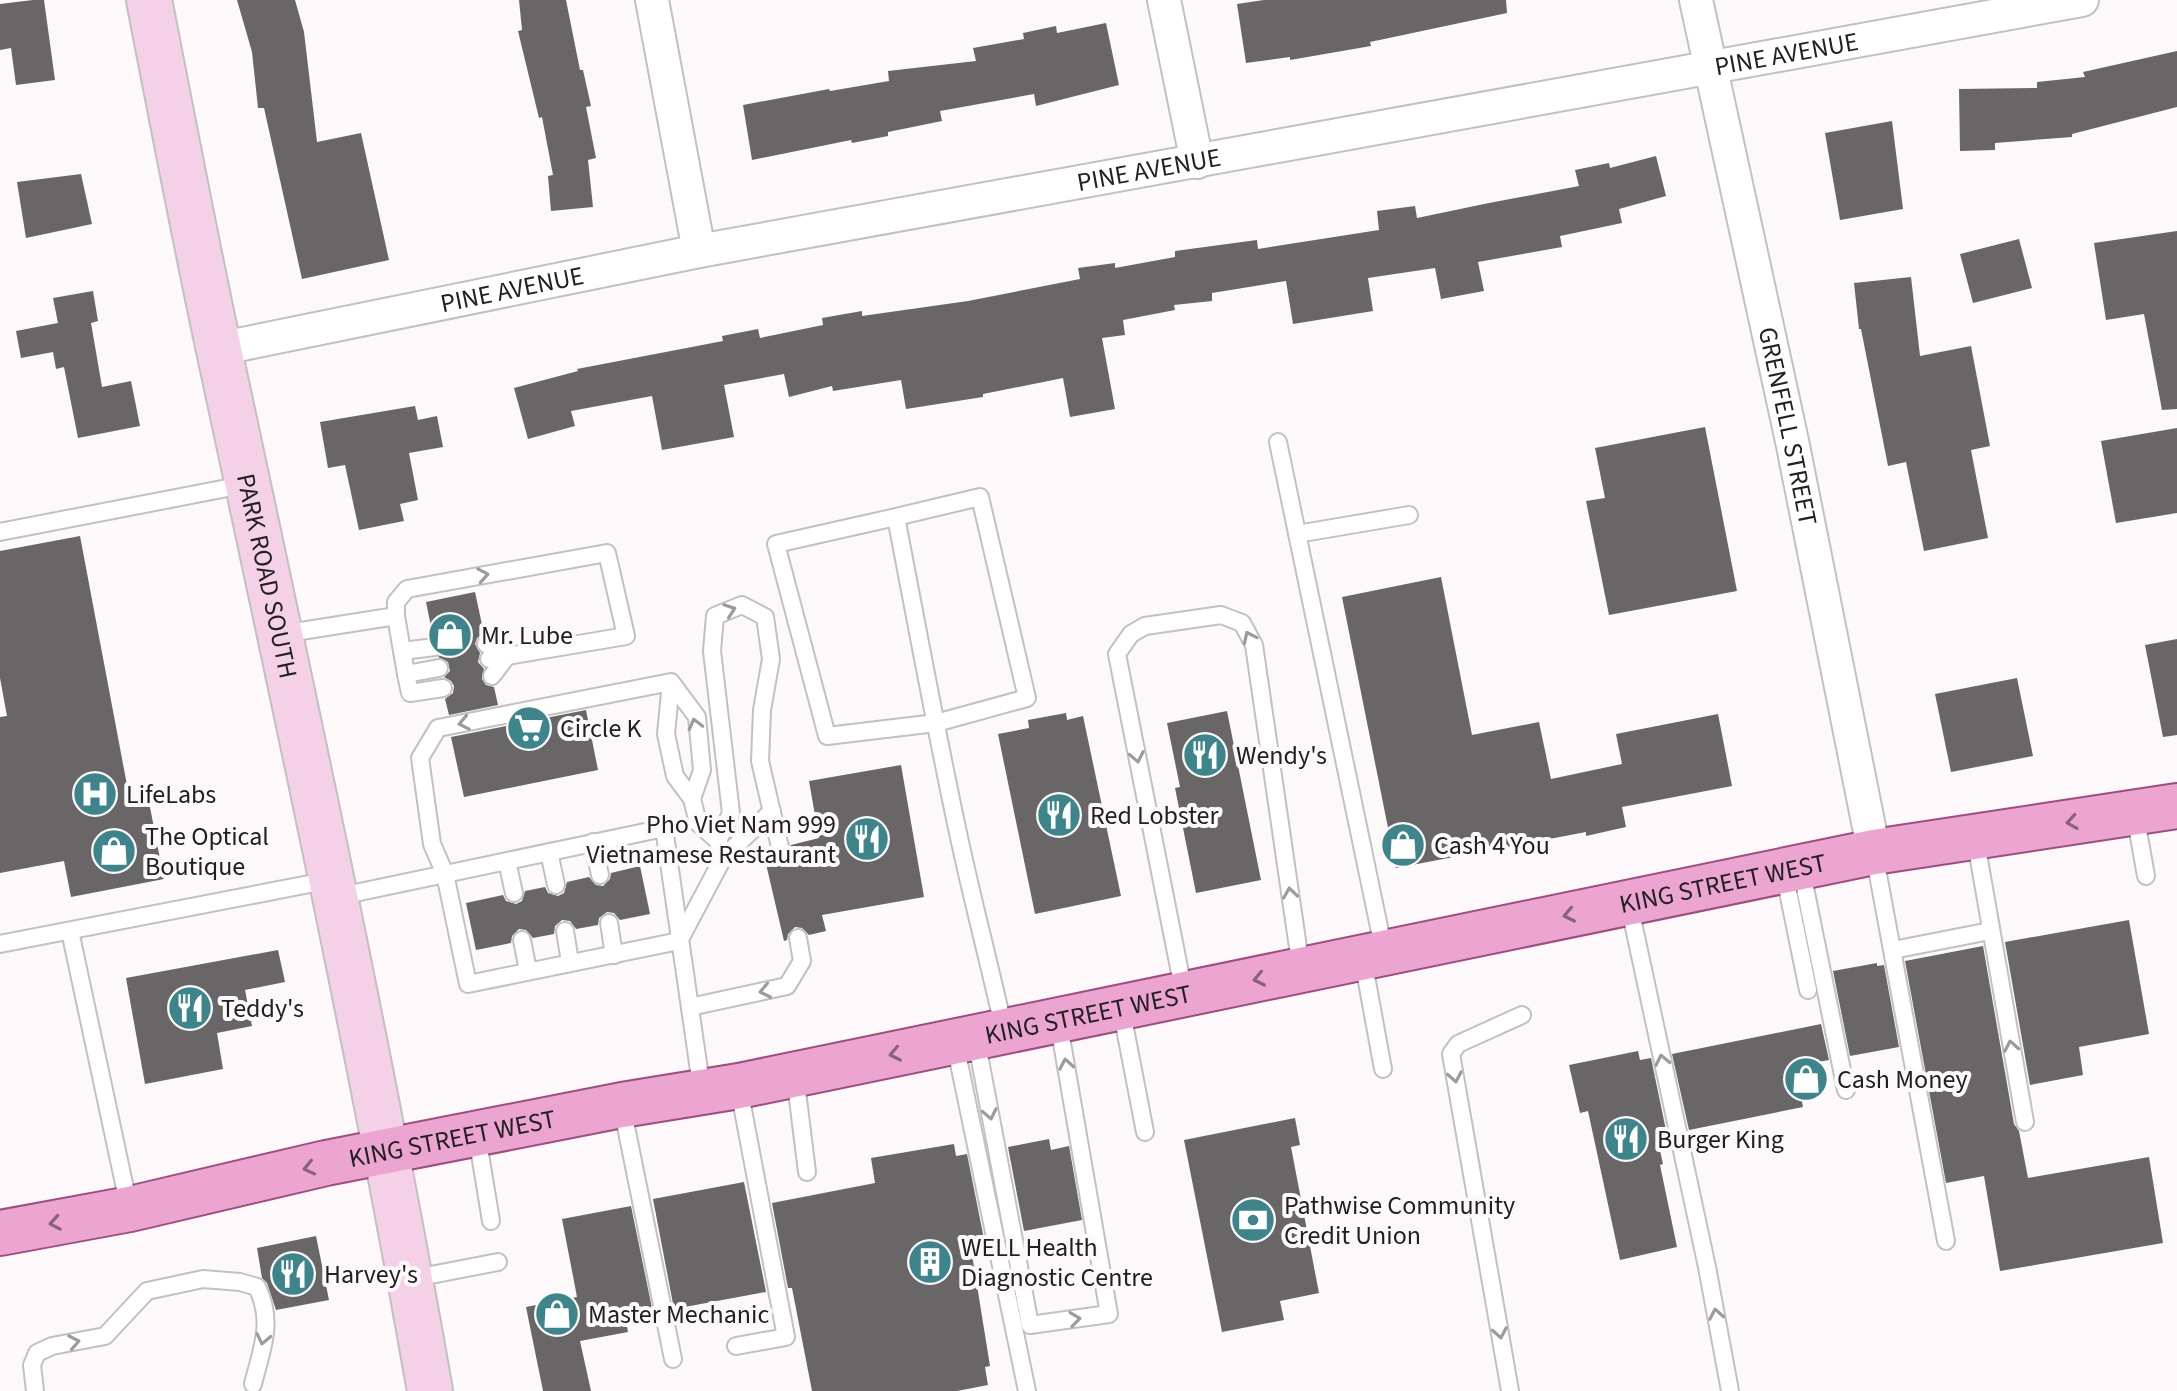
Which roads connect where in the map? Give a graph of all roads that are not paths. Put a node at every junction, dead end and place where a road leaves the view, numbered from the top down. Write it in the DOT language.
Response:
graph roads {
  1 [pos="149,0"];
  2 [pos="652,0"];
  3 [pos="1164,0"];
  4 [pos="1696,0"];
  5 [pos="2082,0"];
  6 [pos="1710,69"];
  7 [pos="1197,162"];
  8 [pos="699,251"];
  9 [pos="218,349"];
  10 [pos="1278,442"];
  11 [pos="249,484"];
  12 [pos="1409,515"];
  13 [pos="896,517"];
  14 [pos="0,532"];
  15 [pos="1297,534"];
  16 [pos="396,616"];
  17 [pos="280,634"];
  18 [pos="435,647"];
  19 [pos="402,651"];
  20 [pos="489,660"];
  21 [pos="439,668"];
  22 [pos="406,674"];
  23 [pos="671,682"];
  24 [pos="443,688"];
  25 [pos="936,723"];
  26 [pos="692,799"];
  27 [pos="2156,809"];
  28 [pos="772,811"];
  29 [pos="1975,837"];
  30 [pos="593,842"];
  31 [pos="780,847"];
  32 [pos="720,850"];
  33 [pos="549,852"];
  34 [pos="1874,852"];
  35 [pos="507,861"];
  36 [pos="1792,868"];
  37 [pos="445,874"];
  38 [pos="600,875"];
  39 [pos="2146,876"];
  40 [pos="556,885"];
  41 [pos="333,889"];
  42 [pos="514,893"];
  43 [pos="1628,902"];
  44 [pos="609,923"];
  45 [pos="70,931"];
  46 [pos="565,931"];
  47 [pos="1990,931"];
  48 [pos="798,938"];
  49 [pos="522,940"];
  50 [pos="679,941"];
  51 [pos="0,944"];
  52 [pos="1893,950"];
  53 [pos="614,955"];
  54 [pos="1373,955"];
  55 [pos="570,962"];
  56 [pos="1301,970"];
  57 [pos="528,971"];
  58 [pos="1808,990"];
  59 [pos="1184,994"];
  60 [pos="690,1007"];
  61 [pos="1121,1008"];
  62 [pos="1522,1015"];
  63 [pos="1058,1020"];
  64 [pos="978,1037"];
  65 [pos="1383,1069"];
  66 [pos="795,1075"];
  67 [pos="720,1089"];
  68 [pos="1846,1090"];
  69 [pos="622,1105"];
  70 [pos="2025,1122"];
  71 [pos="1145,1132"];
  72 [pos="476,1134"];
  73 [pos="385,1152"];
  74 [pos="807,1172"];
  75 [pos="130,1209"];
  76 [pos="491,1221"];
  77 [pos="0,1233"];
  78 [pos="1946,1241"];
  79 [pos="498,1262"];
  80 [pos="410,1279"];
  81 [pos="736,1346"];
  82 [pos="673,1359"];
  83 [pos="253,1384"];
  84 [pos="35,1391"];
  85 [pos="430,1391"];
  86 [pos="1027,1391"];
  87 [pos="1510,1391"];
  88 [pos="1730,1391"];
  1 -- 9 [label="main road, PARK ROAD SOUTH"];
  2 -- 8 [label="street"];
  3 -- 7 [label="street"];
  4 -- 6 [label="street, GRENFELL STREET"];
  5 -- 6 [label="street, PINE AVENUE"];
  6 -- 7 [label="street, PINE AVENUE"];
  6 -- 34 [label="street, GRENFELL STREET"];
  7 -- 8 [label="street, PINE AVENUE"];
  8 -- 9 [label="street, PINE AVENUE"];
  9 -- 11 [label="main road, PARK ROAD SOUTH"];
  10 -- 15 [label="lane"];
  11 -- 14 [label="lane"];
  11 -- 17 [label="main road, PARK ROAD SOUTH"];
  12 -- 15 [label="lane"];
  13 -- 25 [label="lane"];
  13 -- 25 [label="lane"];
  13 -- 25 [label="lane"];
  15 -- 54 [label="lane"];
  16 -- 17 [label="lane"];
  16 -- 19 [label="lane"];
  16 -- 20 [label="lane, one-way"];
  17 -- 41 [label="main road, PARK ROAD SOUTH"];
  18 -- 19 [label="lane"];
  19 -- 22 [label="lane"];
  21 -- 22 [label="lane"];
  22 -- 24 [label="lane"];
  23 -- 26 [label="lane"];
  26 -- 23 [label="lane, one-way"];
  23 -- 37 [label="lane, one-way"];
  25 -- 64 [label="lane"];
  26 -- 32 [label="lane"];
  27 -- 29 [label="main road, KING STREET WEST, one-way"];
  27 -- 39 [label="lane"];
  28 -- 31 [label="lane"];
  28 -- 32 [label="lane"];
  32 -- 28 [label="lane, one-way"];
  29 -- 34 [label="main road, KING STREET WEST"];
  29 -- 47 [label="lane"];
  30 -- 33 [label="lane"];
  30 -- 38 [label="lane"];
  30 -- 50 [label="lane"];
  32 -- 50 [label="lane"];
  33 -- 35 [label="lane"];
  33 -- 40 [label="lane"];
  34 -- 36 [label="main road, KING STREET WEST"];
  34 -- 52 [label="lane"];
  35 -- 37 [label="lane"];
  35 -- 42 [label="lane"];
  36 -- 43 [label="main road, KING STREET WEST"];
  36 -- 58 [label="lane"];
  36 -- 68 [label="lane"];
  37 -- 41 [label="lane"];
  37 -- 57 [label="lane"];
  41 -- 45 [label="lane"];
  41 -- 73 [label="main road, PARK ROAD SOUTH"];
  43 -- 54 [label="main road, KING STREET WEST, one-way"];
  88 -- 43 [label="lane, one-way"];
  44 -- 53 [label="lane"];
  45 -- 51 [label="lane"];
  45 -- 75 [label="lane"];
  46 -- 55 [label="lane"];
  47 -- 52 [label="lane"];
  70 -- 47 [label="lane, one-way"];
  48 -- 60 [label="lane, one-way"];
  49 -- 57 [label="lane"];
  50 -- 53 [label="lane"];
  50 -- 60 [label="lane"];
  52 -- 78 [label="lane"];
  53 -- 55 [label="lane"];
  54 -- 56 [label="main road, KING STREET WEST"];
  54 -- 65 [label="lane"];
  55 -- 57 [label="lane"];
  56 -- 59 [label="main road, KING STREET WEST, one-way"];
  56 -- 59 [label="lane, one-way"];
  59 -- 61 [label="main road, KING STREET WEST"];
  60 -- 67 [label="lane"];
  61 -- 63 [label="main road, KING STREET WEST"];
  61 -- 71 [label="lane"];
  62 -- 87 [label="lane, one-way"];
  63 -- 64 [label="main road, KING STREET WEST"];
  64 -- 63 [label="lane, one-way"];
  64 -- 66 [label="main road, KING STREET WEST, one-way"];
  64 -- 86 [label="lane"];
  66 -- 67 [label="main road, KING STREET WEST"];
  66 -- 74 [label="lane"];
  67 -- 69 [label="main road, KING STREET WEST"];
  67 -- 81 [label="lane"];
  69 -- 72 [label="main road, KING STREET WEST"];
  69 -- 82 [label="lane"];
  72 -- 73 [label="main road, KING STREET WEST"];
  72 -- 76 [label="lane"];
  73 -- 75 [label="main road, KING STREET WEST, one-way"];
  73 -- 80 [label="main road, PARK ROAD SOUTH"];
  75 -- 77 [label="main road, KING STREET WEST, one-way"];
  79 -- 80 [label="lane"];
  80 -- 85 [label="main road, PARK ROAD SOUTH"];
  84 -- 83 [label="lane, one-way"];
}
